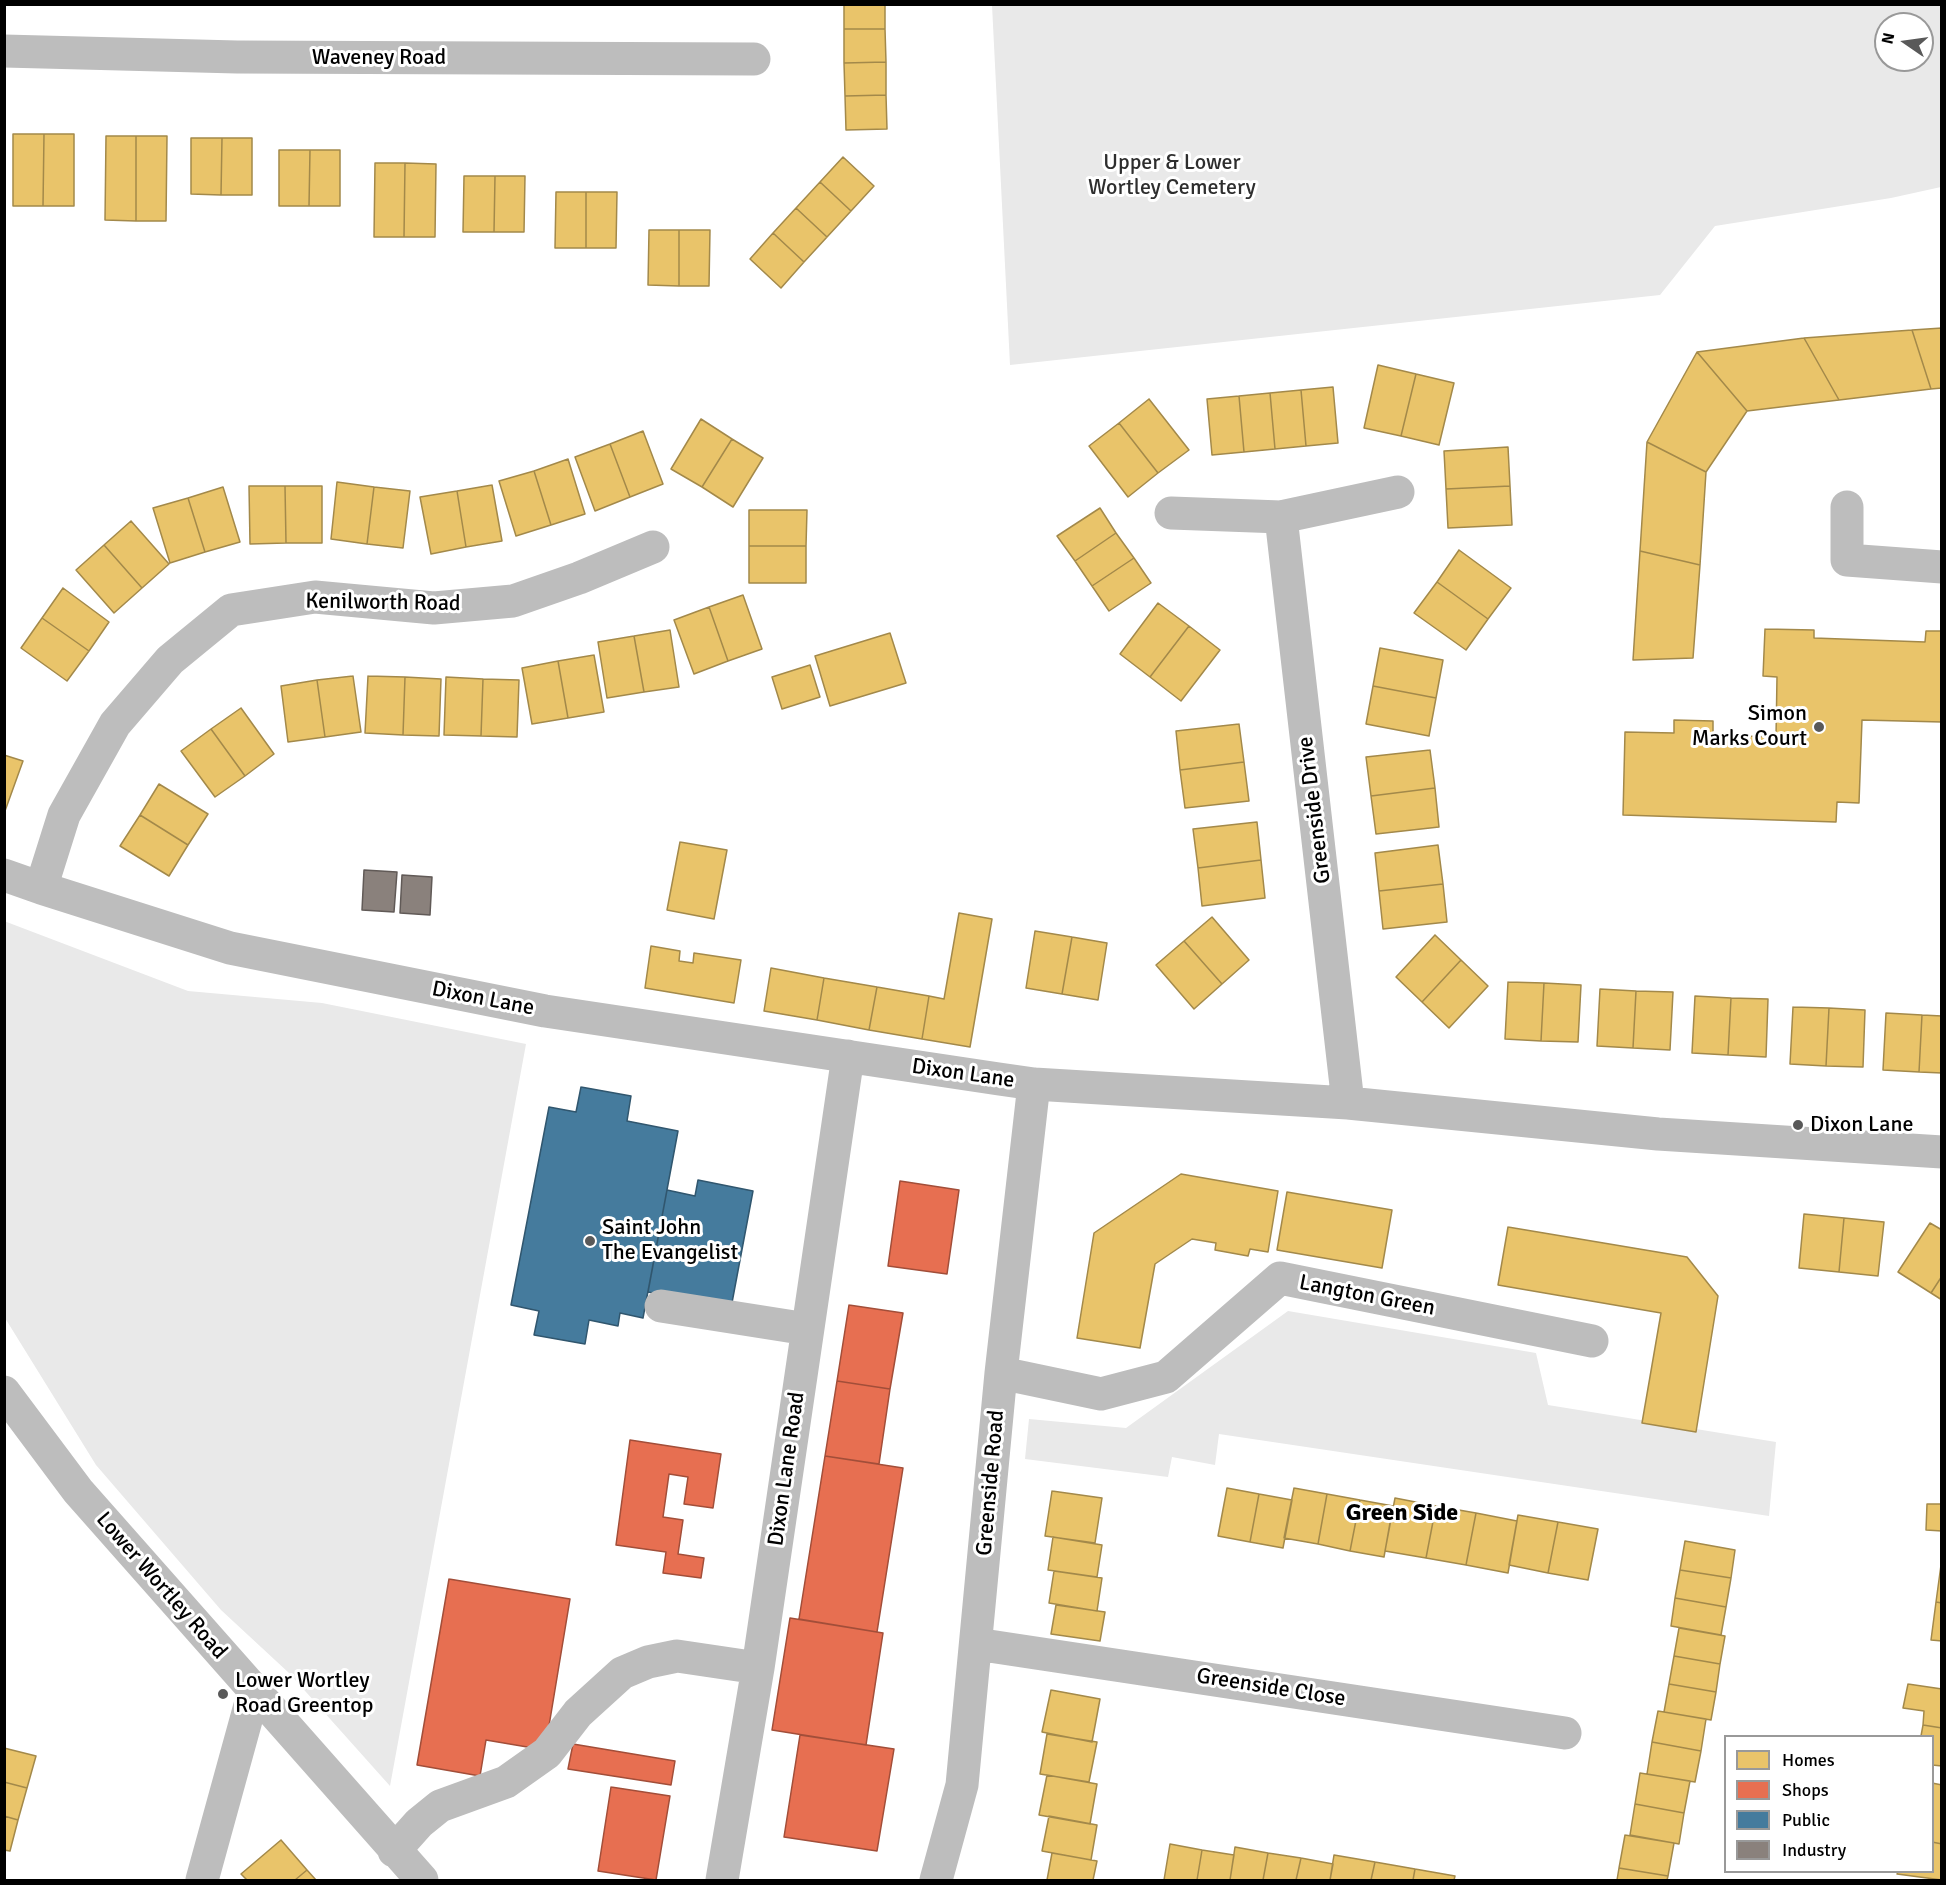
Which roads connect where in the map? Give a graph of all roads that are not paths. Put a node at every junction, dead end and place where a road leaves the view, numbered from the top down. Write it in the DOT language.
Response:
graph roads {
  1 [pos="4,51"];
  2 [pos="754,59"];
  3 [pos="1398,492"];
  4 [pos="1848,507"];
  5 [pos="1171,513"];
  6 [pos="1281,517"];
  7 [pos="653,547"];
  8 [pos="1941,567"];
  9 [pos="4,875"];
  10 [pos="41,888"];
  11 [pos="848,1056"];
  12 [pos="1034,1084"];
  13 [pos="1348,1103"];
  14 [pos="1941,1152"];
  15 [pos="661,1306"];
  16 [pos="807,1329"];
  17 [pos="1592,1341"];
  18 [pos="1001,1373"];
  19 [pos="4,1392"];
  20 [pos="976,1644"];
  21 [pos="758,1668"];
  22 [pos="254,1691"];
  23 [pos="1565,1733"];
  24 [pos="394,1851"];
  25 [pos="202,1881"];
  26 [pos="422,1881"];
  27 [pos="722,1881"];
  28 [pos="936,1881"];
  1 -- 2 [label="street, Waveney Road"];
  3 -- 6 [label="street"];
  4 -- 8 [label="street"];
  5 -- 6 [label="street"];
  6 -- 13 [label="street, Greenside Drive"];
  7 -- 10 [label="street, Kenilworth Road"];
  9 -- 10 [label="street, Dixon Lane"];
  10 -- 11 [label="street, Dixon Lane"];
  11 -- 12 [label="street, Dixon Lane"];
  11 -- 16 [label="street, Dixon Lane Road"];
  12 -- 13 [label="street, Dixon Lane"];
  12 -- 18 [label="street, Greenside Road"];
  13 -- 14 [label="street, Dixon Lane"];
  15 -- 16 [label="street"];
  16 -- 21 [label="street, Dixon Lane Road"];
  17 -- 18 [label="street, Langton Green"];
  18 -- 20 [label="street, Greenside Road"];
  19 -- 22 [label="street, Lower Wortley Road"];
  20 -- 23 [label="street, Greenside Close"];
  20 -- 28 [label="street, Greenside Road"];
  21 -- 24 [label="street"];
  21 -- 27 [label="street, Dixon Lane Road"];
  22 -- 24 [label="street, Lower Wortley Road"];
  22 -- 25 [label="street"];
  24 -- 26 [label="street, Lower Wortley Road"];
}
